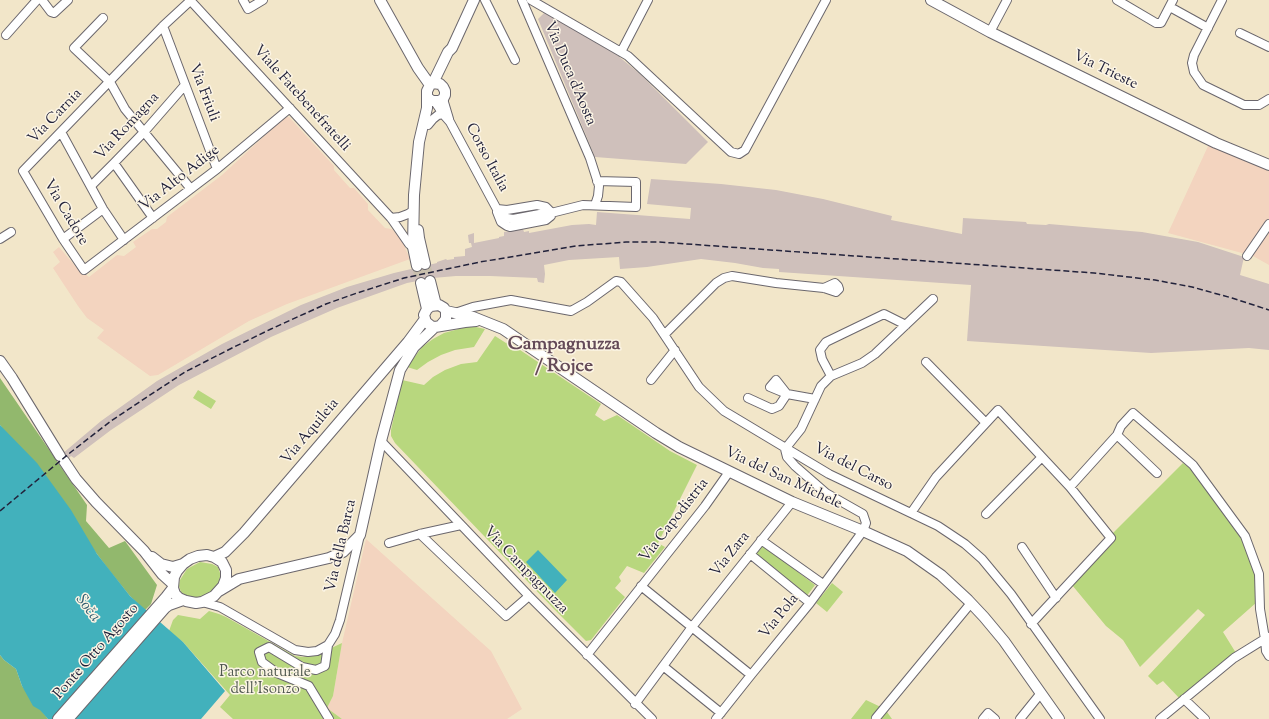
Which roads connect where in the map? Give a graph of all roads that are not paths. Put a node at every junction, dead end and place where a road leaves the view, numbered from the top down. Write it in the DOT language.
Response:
graph roads {
  1 [pos="37,0"];
  2 [pos="42,0"];
  3 [pos="68,0"];
  4 [pos="190,0"];
  5 [pos="243,0"];
  6 [pos="263,0"];
  7 [pos="380,0"];
  8 [pos="474,0"];
  9 [pos="485,0"];
  10 [pos="522,0"];
  11 [pos="531,0"];
  12 [pos="648,0"];
  13 [pos="826,0"];
  14 [pos="931,0"];
  15 [pos="1007,0"];
  16 [pos="1222,0"];
  17 [pos="1121,1"];
  18 [pos="1171,3"];
  19 [pos="103,18"];
  20 [pos="163,26"];
  21 [pos="1208,28"];
  22 [pos="990,32"];
  23 [pos="1240,33"];
  24 [pos="6,35"];
  25 [pos="1269,47"];
  26 [pos="620,52"];
  27 [pos="515,60"];
  28 [pos="110,82"];
  29 [pos="434,84"];
  30 [pos="185,85"];
  31 [pos="435,99"];
  32 [pos="1269,100"];
  33 [pos="290,108"];
  34 [pos="443,114"];
  35 [pos="450,122"];
  36 [pos="428,125"];
  37 [pos="61,132"];
  38 [pos="144,132"];
  39 [pos="114,163"];
  40 [pos="1269,165"];
  41 [pos="217,169"];
  42 [pos="23,171"];
  43 [pos="597,181"];
  44 [pos="91,186"];
  45 [pos="191,189"];
  46 [pos="595,205"];
  47 [pos="103,208"];
  48 [pos="413,211"];
  49 [pos="153,218"];
  50 [pos="390,218"];
  51 [pos="1269,224"];
  52 [pos="10,232"];
  53 [pos="0,239"];
  54 [pos="63,239"];
  55 [pos="124,240"];
  56 [pos="413,247"];
  57 [pos="1247,256"];
  58 [pos="84,270"];
  59 [pos="824,288"];
  60 [pos="933,299"];
  61 [pos="436,305"];
  62 [pos="450,312"];
  63 [pos="426,314"];
  64 [pos="484,321"];
  65 [pos="906,325"];
  66 [pos="438,326"];
  67 [pos="665,334"];
  68 [pos="676,351"];
  69 [pos="0,361"];
  70 [pos="926,362"];
  71 [pos="831,376"];
  72 [pos="651,380"];
  73 [pos="748,398"];
  74 [pos="815,399"];
  75 [pos="986,423"];
  76 [pos="1117,435"];
  77 [pos="381,441"];
  78 [pos="785,449"];
  79 [pos="1042,457"];
  80 [pos="729,472"];
  81 [pos="1158,473"];
  82 [pos="1070,487"];
  83 [pos="792,502"];
  84 [pos="911,513"];
  85 [pos="986,514"];
  86 [pos="461,525"];
  87 [pos="863,531"];
  88 [pos="420,534"];
  89 [pos="360,535"];
  90 [pos="761,540"];
  91 [pos="389,544"];
  92 [pos="1022,548"];
  93 [pos="144,551"];
  94 [pos="750,554"];
  95 [pos="214,557"];
  96 [pos="183,564"];
  97 [pos="162,574"];
  98 [pos="823,584"];
  99 [pos="173,586"];
  100 [pos="641,586"];
  101 [pos="219,591"];
  102 [pos="529,596"];
  103 [pos="1056,598"];
  104 [pos="183,600"];
  105 [pos="202,602"];
  106 [pos="971,602"];
  107 [pos="810,603"];
  108 [pos="162,606"];
  109 [pos="1031,624"];
  110 [pos="692,626"];
  111 [pos="1267,638"];
  112 [pos="328,645"];
  113 [pos="587,655"];
  114 [pos="1269,656"];
  115 [pos="663,666"];
  116 [pos="751,675"];
  117 [pos="1041,694"];
  118 [pos="1184,699"];
  119 [pos="635,704"];
  120 [pos="719,716"];
  121 [pos="876,718"];
  122 [pos="58,719"];
  123 [pos="68,719"];
  124 [pos="329,719"];
  125 [pos="652,719"];
  126 [pos="983,719"];
  127 [pos="995,719"];
  128 [pos="1020,719"];
  129 [pos="1059,719"];
  130 [pos="1100,719"];
  131 [pos="1160,719"];
  132 [pos="1205,719"];
  1 -- 24 [label="street"];
  2 -- 3 [label="street"];
  4 -- 20 [label="street, Via Carnia"];
  4 -- 33 [label="street, Viale Fatebenefratelli"];
  5 -- 6 [label="street"];
  7 -- 29 [label="main road"];
  8 -- 29 [label="main road"];
  9 -- 27 [label="street"];
  10 -- 43 [label="street, Via Duca d'Aosta"];
  11 -- 26 [label="street"];
  12 -- 26 [label="street"];
  13 -- 26 [label="street"];
  14 -- 22 [label="main road, Via Trieste"];
  15 -- 22 [label="street"];
  16 -- 21 [label="street"];
  17 -- 18 [label="street"];
  18 -- 21 [label="street"];
  19 -- 28 [label="street"];
  20 -- 28 [label="street, Via Carnia"];
  20 -- 30 [label="street, Via Friuli"];
  21 -- 32 [label="street"];
  22 -- 40 [label="main road, Via Trieste"];
  23 -- 25 [label="street"];
  28 -- 37 [label="street, Via Carnia"];
  28 -- 38 [label="street"];
  29 -- 31 [label="main road"];
  29 -- 31 [label="main road"];
  30 -- 38 [label="street, Via Romagna"];
  30 -- 41 [label="street, Via Friuli"];
  31 -- 34 [label="street, Corso Italia"];
  31 -- 35 [label="street, Corso Italia"];
  31 -- 36 [label="main road"];
  31 -- 48 [label="main road"];
  33 -- 41 [label="street, Via Alto Adige"];
  33 -- 50 [label="street, Viale Fatebenefratelli"];
  34 -- 35 [label="street, Corso Italia"];
  34 -- 36 [label="street"];
  35 -- 46 [label="street, Corso Italia"];
  36 -- 56 [label="main road"];
  37 -- 42 [label="street, Via Carnia"];
  37 -- 44 [label="street"];
  38 -- 39 [label="street, Via Romagna"];
  38 -- 45 [label="street"];
  39 -- 44 [label="street, Via Romagna"];
  39 -- 49 [label="street"];
  41 -- 45 [label="street, Via Alto Adige"];
  42 -- 54 [label="street, Via Cadore"];
  43 -- 46 [label="street, Via Duca d'Aosta"];
  43 -- 46 [label="street"];
  44 -- 47 [label="street"];
  45 -- 49 [label="street, Via Alto Adige"];
  47 -- 54 [label="street"];
  47 -- 55 [label="street"];
  48 -- 50 [label="street"];
  48 -- 56 [label="main road"];
  49 -- 55 [label="street, Via Alto Adige"];
  50 -- 56 [label="street, Viale Fatebenefratelli"];
  51 -- 57 [label="street"];
  52 -- 53 [label="street"];
  54 -- 58 [label="street, Via Cadore"];
  55 -- 58 [label="street, Via Alto Adige"];
  59 -- 67 [label="street"];
  60 -- 65 [label="street"];
  61 -- 62 [label="main road"];
  61 -- 63 [label="main road"];
  61 -- 63 [label="main road"];
  62 -- 64 [label="main road, Via del San Michele"];
  62 -- 66 [label="main road"];
  62 -- 67 [label="street, Via del Carso"];
  63 -- 66 [label="main road"];
  63 -- 95 [label="main road, Via Aquileia"];
  64 -- 66 [label="main road, Via del San Michele"];
  64 -- 80 [label="main road, Via del San Michele"];
  65 -- 71 [label="street"];
  65 -- 71 [label="street"];
  66 -- 77 [label="main road, Via della Barca"];
  67 -- 68 [label="street, Via del Carso"];
  68 -- 72 [label="street"];
  68 -- 78 [label="street, Via del Carso"];
  69 -- 93 [label="main road"];
  70 -- 75 [label="street"];
  71 -- 74 [label="street"];
  73 -- 74 [label="street"];
  74 -- 78 [label="street"];
  75 -- 79 [label="street"];
  75 -- 84 [label="street"];
  76 -- 81 [label="street"];
  76 -- 82 [label="street"];
  76 -- 111 [label="street"];
  77 -- 86 [label="street, Via Campagnuzza"];
  77 -- 89 [label="main road, Via della Barca"];
  78 -- 84 [label="street, Via del Carso"];
  78 -- 87 [label="street"];
  79 -- 82 [label="street"];
  79 -- 85 [label="street"];
  80 -- 83 [label="main road, Via del San Michele"];
  80 -- 100 [label="street, Via Capodistria"];
  82 -- 103 [label="street"];
  83 -- 87 [label="main road, Via del San Michele"];
  83 -- 90 [label="street, Via Zara"];
  84 -- 109 [label="street, Via del Carso"];
  86 -- 88 [label="street"];
  86 -- 102 [label="street, Via Campagnuzza"];
  87 -- 98 [label="street, Via Pola"];
  87 -- 106 [label="main road, Via del San Michele"];
  88 -- 91 [label="street"];
  88 -- 102 [label="street"];
  89 -- 101 [label="main road"];
  89 -- 112 [label="street, Via della Barca"];
  90 -- 94 [label="street, Via Zara"];
  90 -- 98 [label="street"];
  92 -- 103 [label="street"];
  93 -- 96 [label="main road"];
  93 -- 97 [label="main road"];
  94 -- 107 [label="street"];
  94 -- 110 [label="street, Via Zara"];
  95 -- 96 [label="main road"];
  95 -- 101 [label="main road"];
  96 -- 99 [label="main road"];
  97 -- 99 [label="main road"];
  97 -- 108 [label="main road"];
  98 -- 107 [label="street, Via Pola"];
  99 -- 104 [label="main road"];
  99 -- 108 [label="main road"];
  100 -- 110 [label="street, Via Capodistria"];
  100 -- 113 [label="street, Via Capodistria"];
  101 -- 105 [label="main road"];
  102 -- 113 [label="street, Via Campagnuzza"];
  103 -- 109 [label="street"];
  104 -- 105 [label="main road"];
  104 -- 108 [label="main road"];
  105 -- 112 [label="street"];
  106 -- 117 [label="main road, Via del San Michele"];
  106 -- 121 [label="street"];
  107 -- 116 [label="street, Via Pola"];
  108 -- 122 [label="main road, Ponte Otto Agosto"];
  108 -- 123 [label="main road, Ponte Otto Agosto"];
  109 -- 130 [label="street, Via del Carso"];
  110 -- 115 [label="street, Via Zara"];
  110 -- 116 [label="street"];
  111 -- 114 [label="street"];
  111 -- 118 [label="street"];
  112 -- 124 [label="street, Via della Barca"];
  113 -- 119 [label="street, Via Campagnuzza"];
  115 -- 119 [label="street, Via Zara"];
  115 -- 120 [label="street"];
  116 -- 120 [label="street, Via Pola"];
  117 -- 128 [label="street"];
  117 -- 129 [label="main road, Via del San Michele"];
  118 -- 131 [label="street"];
  118 -- 132 [label="street"];
  119 -- 125 [label="street, Via Campagnuzza"];
  126 -- 127 [label="street"];
}
